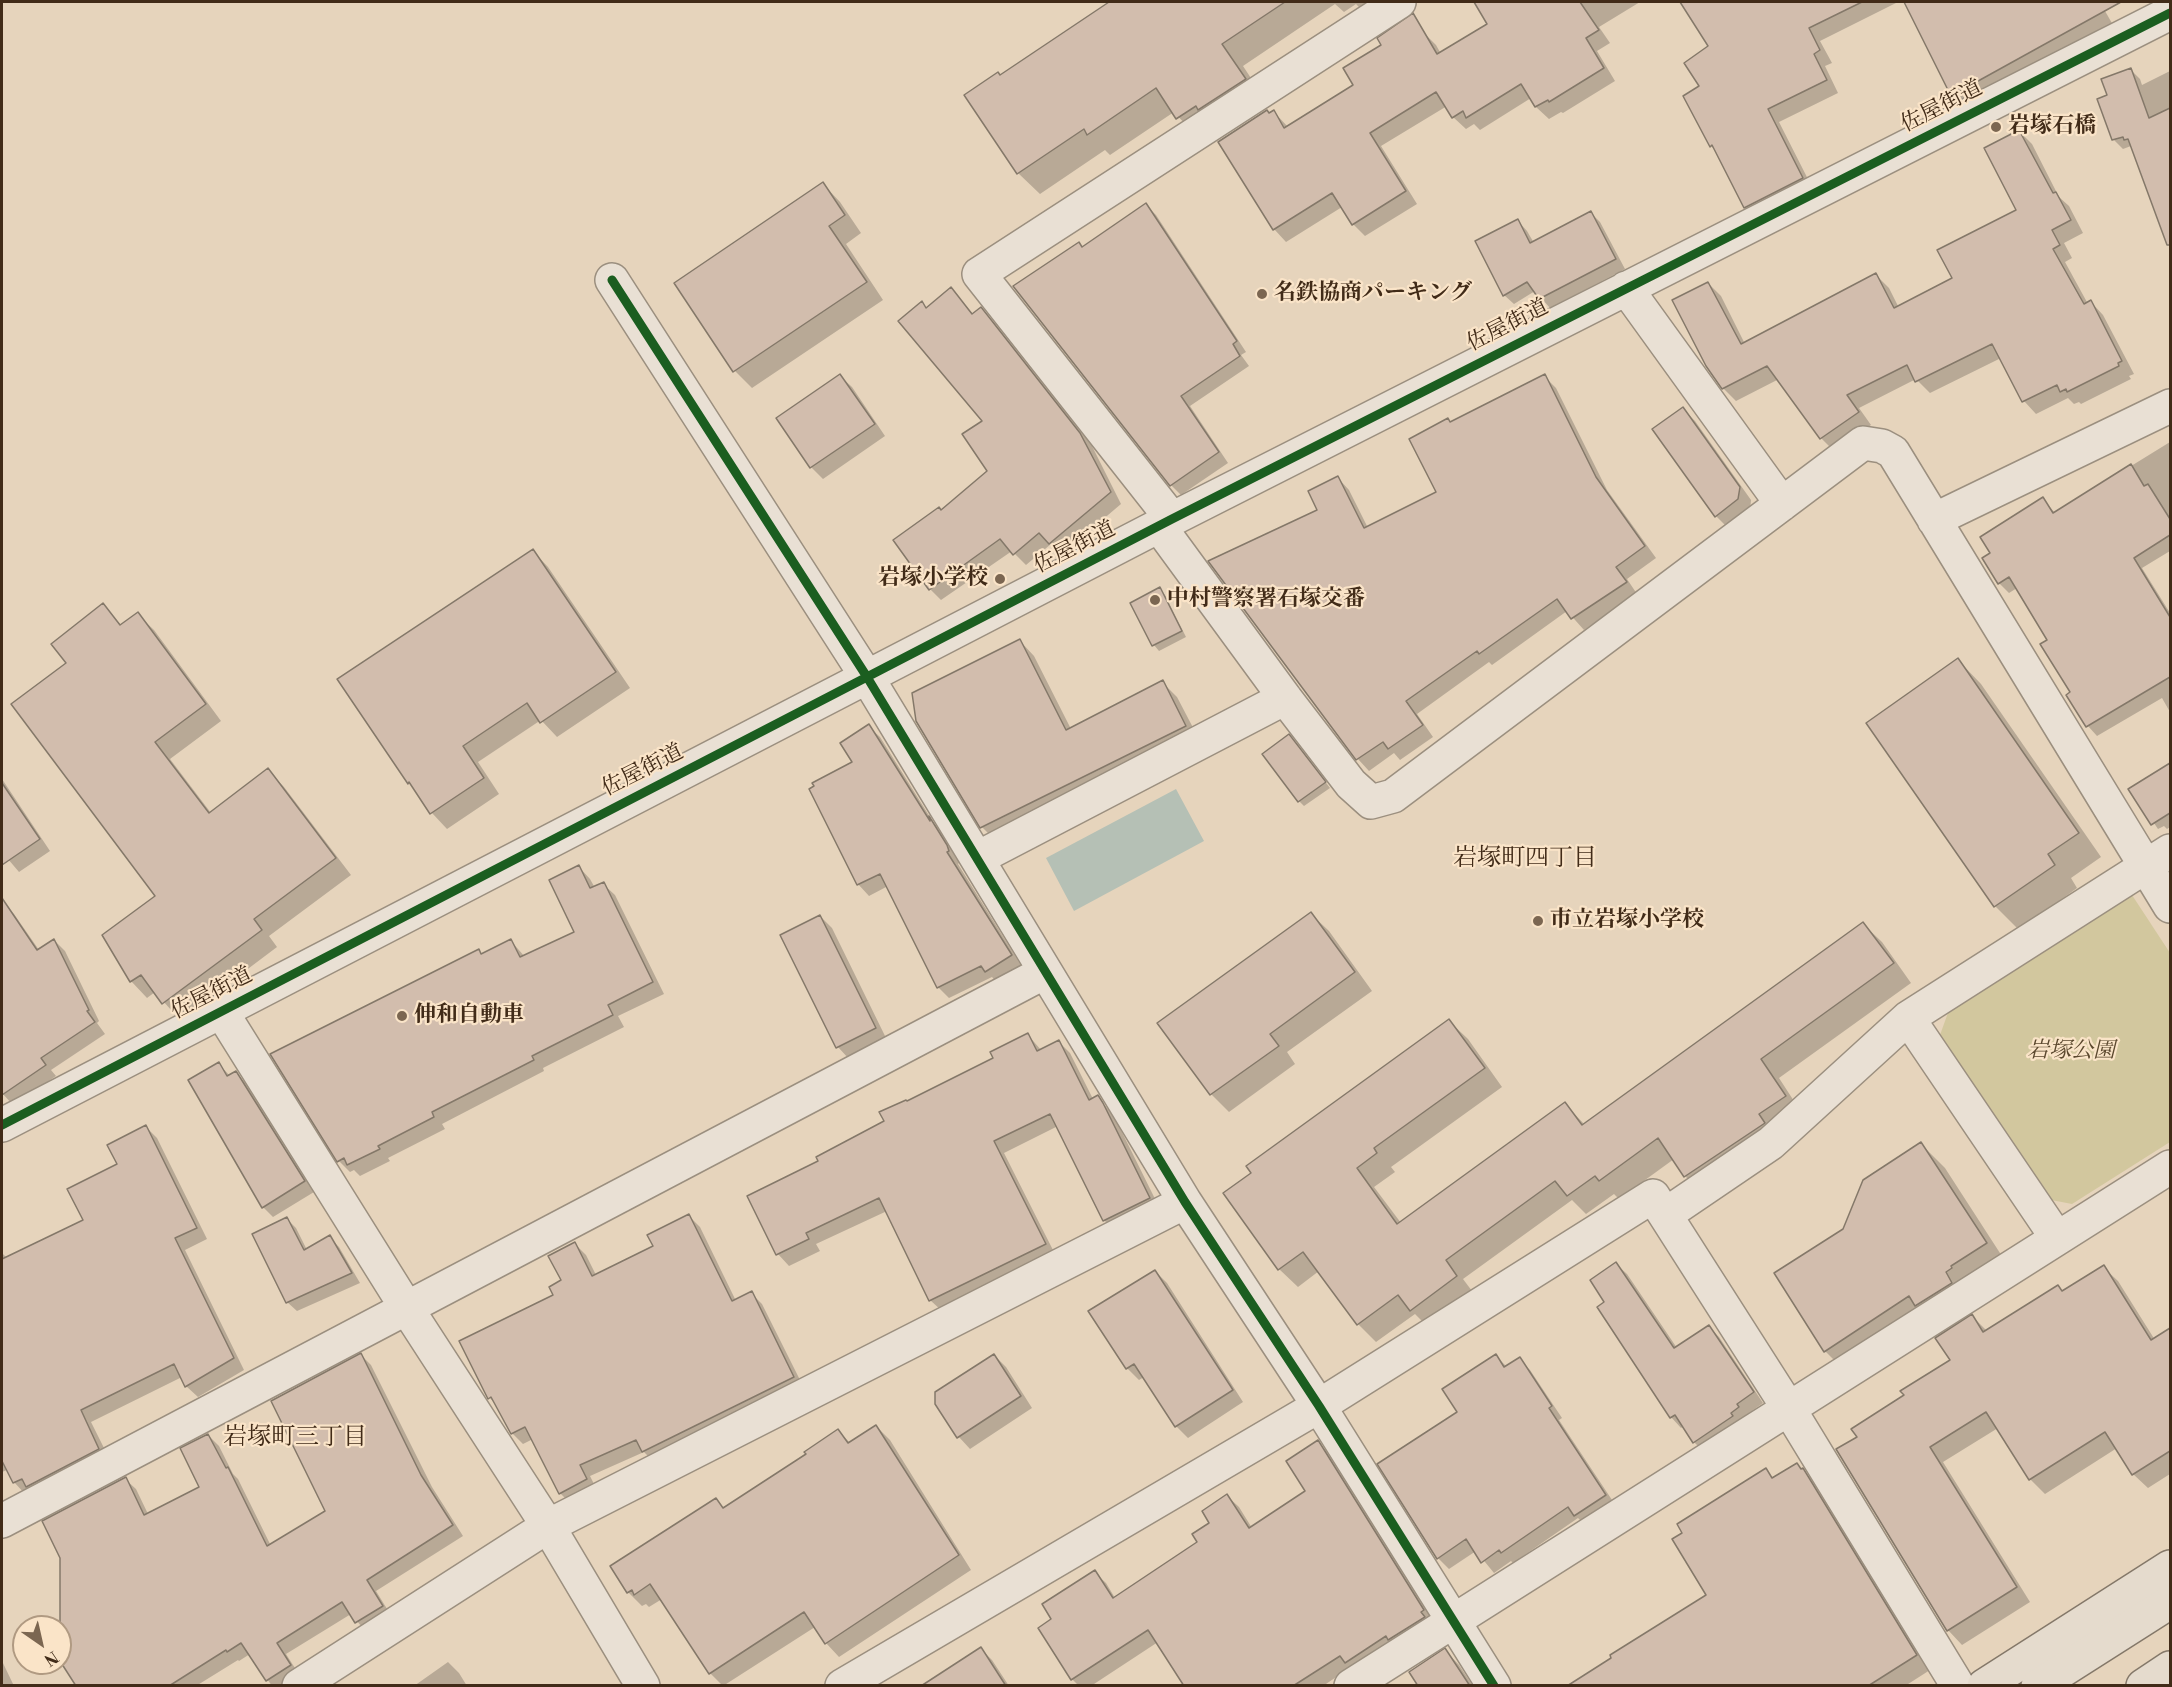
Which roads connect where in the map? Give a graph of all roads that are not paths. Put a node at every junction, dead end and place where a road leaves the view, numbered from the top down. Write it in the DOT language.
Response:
graph roads {
  1 [pos="1399,2"];
  2 [pos="2170,13"];
  3 [pos="612,280"];
  4 [pos="1626,288"];
  5 [pos="2170,406"];
  6 [pos="1782,504"];
  7 [pos="1934,520"];
  8 [pos="1166,523"];
  9 [pos="867,677"];
  10 [pos="1285,698"];
  11 [pos="978,858"];
  12 [pos="2158,859"];
  13 [pos="2170,906"];
  14 [pos="1045,972"];
  15 [pos="221,1011"];
  16 [pos="1908,1018"];
  17 [pos="2,1125"];
  18 [pos="2170,1167"];
  19 [pos="1185,1202"];
  20 [pos="1665,1215"];
  21 [pos="2057,1238"];
  22 [pos="406,1307"];
  23 [pos="1319,1406"];
  24 [pos="1789,1409"];
  25 [pos="2,1521"];
  26 [pos="548,1526"];
  27 [pos="2170,1567"];
  28 [pos="2170,1602"];
  29 [pos="1453,1620"];
  30 [pos="2170,1668"];
  31 [pos="299,1686"];
  32 [pos="643,1686"];
  33 [pos="842,1686"];
  34 [pos="1351,1686"];
  35 [pos="1494,1686"];
  36 [pos="1958,1686"];
  37 [pos="1984,1686"];
  38 [pos="2038,1686"];
  39 [pos="2143,1686"];
  1 -- 8 [label="street"];
  2 -- 4 [label="street, 佐屋街道"];
  3 -- 9 [label="street"];
  4 -- 6 [label="street"];
  4 -- 8 [label="street, 佐屋街道"];
  5 -- 7 [label="street"];
  6 -- 7 [label="street"];
  6 -- 10 [label="street"];
  7 -- 12 [label="street"];
  8 -- 9 [label="street, 佐屋街道"];
  8 -- 10 [label="street"];
  9 -- 11 [label="street"];
  9 -- 15 [label="street, 佐屋街道"];
  10 -- 11 [label="street"];
  11 -- 14 [label="street"];
  12 -- 13 [label="street"];
  12 -- 16 [label="street"];
  14 -- 19 [label="street"];
  14 -- 22 [label="street"];
  15 -- 17 [label="street, 佐屋街道"];
  15 -- 22 [label="street"];
  16 -- 20 [label="street"];
  16 -- 21 [label="street"];
  18 -- 21 [label="street"];
  19 -- 23 [label="street"];
  19 -- 26 [label="street"];
  20 -- 23 [label="street"];
  20 -- 24 [label="street"];
  21 -- 24 [label="street"];
  22 -- 25 [label="street"];
  22 -- 26 [label="street"];
  23 -- 29 [label="street"];
  23 -- 33 [label="street"];
  24 -- 29 [label="street"];
  24 -- 36 [label="street"];
  26 -- 31 [label="street"];
  26 -- 32 [label="street"];
  27 -- 37 [label="main road"];
  28 -- 38 [label="main road"];
  29 -- 34 [label="street"];
  29 -- 35 [label="street"];
  30 -- 39 [label="main road"];
}
